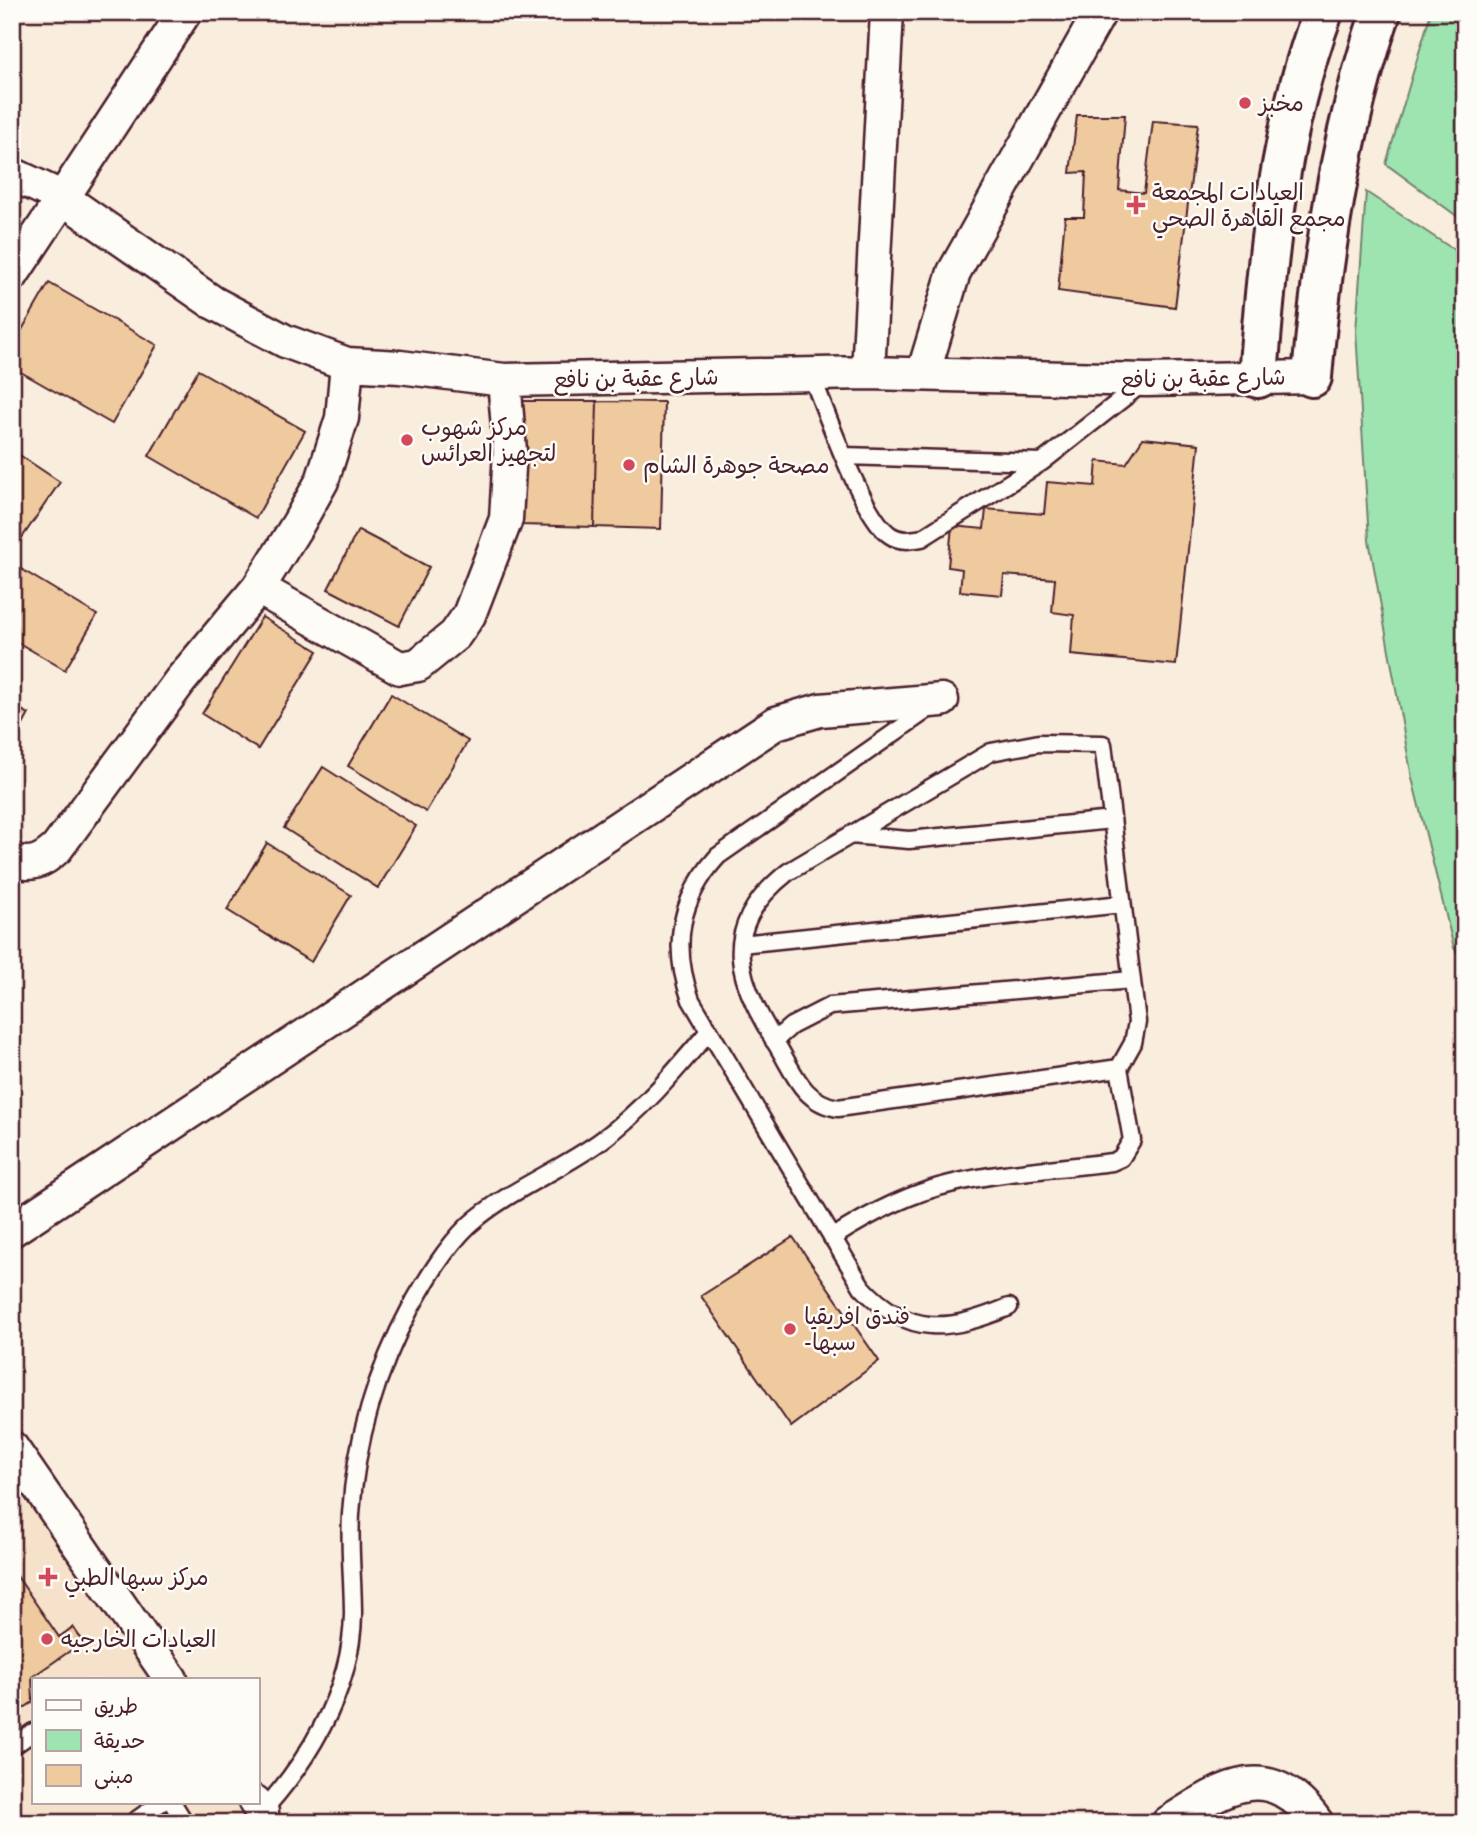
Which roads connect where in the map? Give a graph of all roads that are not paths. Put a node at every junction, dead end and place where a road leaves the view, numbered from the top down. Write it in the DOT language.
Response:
graph roads {
  1 [pos="185,12"];
  2 [pos="887,12"];
  3 [pos="1100,12"];
  4 [pos="1323,12"];
  5 [pos="1381,12"];
  6 [pos="12,174"];
  7 [pos="61,197"];
  8 [pos="12,275"];
  9 [pos="347,364"];
  10 [pos="868,373"];
  11 [pos="811,374"];
  12 [pos="923,374"];
  13 [pos="1312,377"];
  14 [pos="1258,378"];
  15 [pos="504,380"];
  16 [pos="1146,380"];
  17 [pos="844,456"];
  18 [pos="1042,462"];
  19 [pos="258,588"];
  20 [pos="942,700"];
  21 [pos="1112,820"];
  22 [pos="850,835"];
  23 [pos="12,861"];
  24 [pos="1122,904"];
  25 [pos="741,944"];
  26 [pos="1132,980"];
  27 [pos="709,1031"];
  28 [pos="774,1041"];
  29 [pos="1119,1068"];
  30 [pos="12,1230"];
  31 [pos="832,1238"];
  32 [pos="1009,1307"];
  33 [pos="12,1448"];
  34 [pos="170,1678"];
  35 [pos="32,1733"];
  36 [pos="12,1747"];
  37 [pos="159,1804"];
  38 [pos="173,1804"];
  39 [pos="256,1812"];
  40 [pos="132,1823"];
  41 [pos="185,1823"];
  42 [pos="1168,1823"];
  43 [pos="1318,1823"];
  1 -- 7 [label="street"];
  2 -- 10 [label="street"];
  3 -- 12 [label="street"];
  4 -- 14 [label="main road"];
  5 -- 13 [label="main road"];
  6 -- 7 [label="street, شارع عقبة بن نافع"];
  7 -- 8 [label="street"];
  7 -- 9 [label="street, شارع عقبة بن نافع"];
  9 -- 15 [label="street, شارع عقبة بن نافع"];
  9 -- 19 [label="street"];
  10 -- 11 [label="street, شارع عقبة بن نافع"];
  10 -- 12 [label="street, شارع عقبة بن نافع"];
  11 -- 15 [label="street, شارع عقبة بن نافع"];
  11 -- 17 [label="lane"];
  12 -- 16 [label="street, شارع عقبة بن نافع"];
  13 -- 14 [label="street, شارع عقبة بن نافع"];
  14 -- 16 [label="street, شارع عقبة بن نافع"];
  15 -- 19 [label="street"];
  16 -- 18 [label="lane"];
  17 -- 18 [label="lane"];
  17 -- 18 [label="lane"];
  19 -- 23 [label="street"];
  20 -- 27 [label="lane"];
  20 -- 30 [label="street"];
  21 -- 22 [label="lane"];
  21 -- 22 [label="lane"];
  21 -- 24 [label="lane"];
  22 -- 25 [label="lane"];
  24 -- 25 [label="lane"];
  24 -- 26 [label="lane"];
  25 -- 28 [label="lane"];
  26 -- 28 [label="lane"];
  26 -- 29 [label="lane"];
  27 -- 31 [label="lane"];
  27 -- 39 [label="lane"];
  28 -- 29 [label="lane"];
  29 -- 31 [label="lane"];
  31 -- 32 [label="lane"];
  33 -- 34 [label="street"];
  35 -- 36 [label="lane"];
  37 -- 40 [label="lane"];
  38 -- 41 [label="lane"];
  42 -- 43 [label="street"];
}
